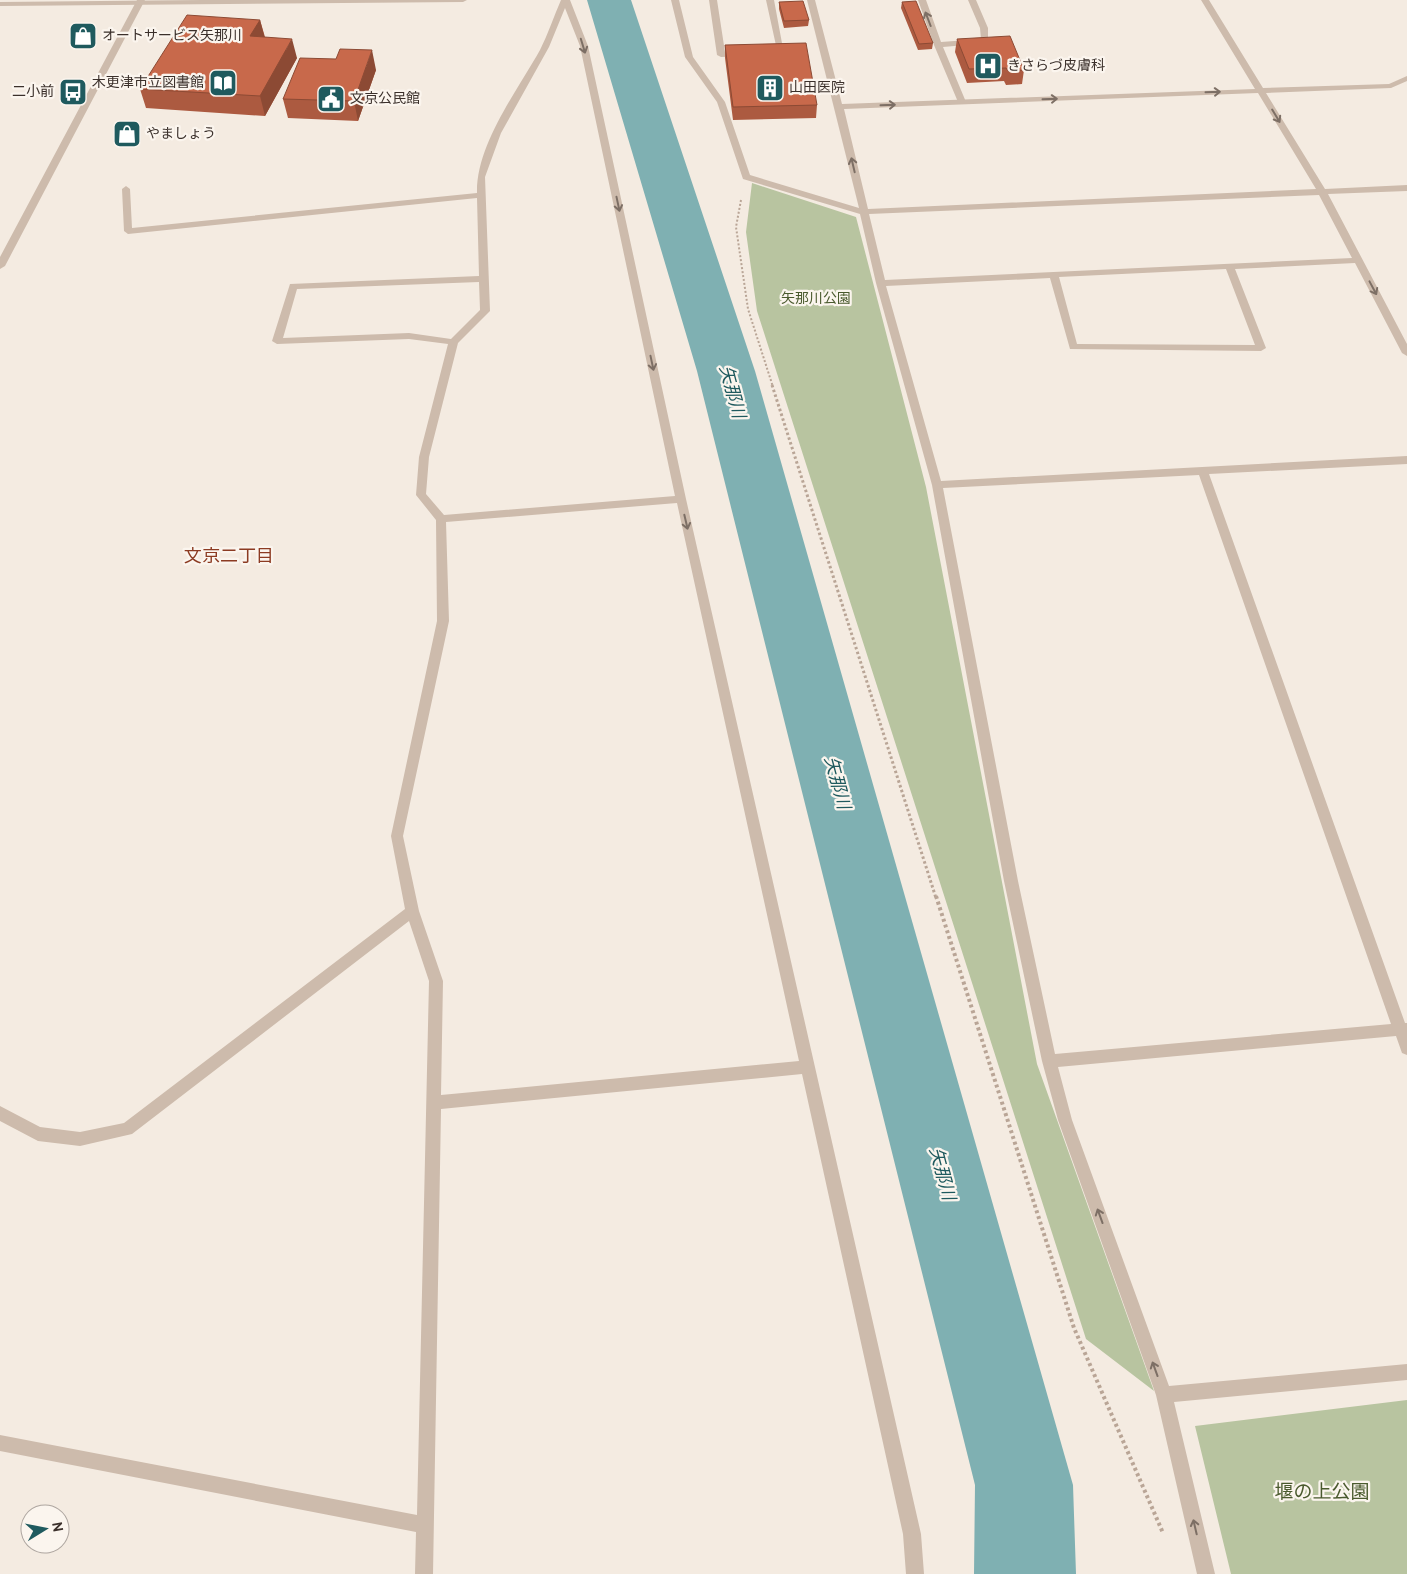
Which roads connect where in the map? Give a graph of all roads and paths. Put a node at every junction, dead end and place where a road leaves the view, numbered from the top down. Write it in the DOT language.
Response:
graph roads {
  1 [pos="463,0"];
  2 [pos="566,0"];
  3 [pos="675,0"];
  4 [pos="713,0"];
  5 [pos="770,0"];
  6 [pos="811,0"];
  7 [pos="922,0"];
  8 [pos="972,0"];
  9 [pos="1205,0"];
  10 [pos="140,2"];
  11 [pos="0,4"];
  12 [pos="938,45"];
  13 [pos="761,53"];
  14 [pos="751,54"];
  15 [pos="1407,78"];
  16 [pos="1260,90"];
  17 [pos="962,102"];
  18 [pos="839,107"];
  19 [pos="746,177"];
  20 [pos="1407,188"];
  21 [pos="126,189"];
  22 [pos="1321,190"];
  23 [pos="482,195"];
  24 [pos="864,212"];
  25 [pos="1359,260"];
  26 [pos="0,266"];
  27 [pos="1230,266"];
  28 [pos="1054,275"];
  29 [pos="484,279"];
  30 [pos="881,283"];
  31 [pos="453,342"];
  32 [pos="1406,350"];
  33 [pos="1407,460"];
  34 [pos="1202,472"];
  35 [pos="937,485"];
  36 [pos="681,499"];
  37 [pos="441,519"];
  38 [pos="412,911"];
  39 [pos="1404,1030"];
  40 [pos="1407,1048"];
  41 [pos="1049,1061"];
  42 [pos="808,1067"];
  43 [pos="433,1103"];
  44 [pos="0,1113"];
  45 [pos="1407,1372"];
  46 [pos="1164,1395"];
  47 [pos="0,1443"];
  48 [pos="425,1525"];
  49 [pos="1165,1538"];
  50 [pos="424,1574"];
  51 [pos="915,1574"];
  52 [pos="1206,1574"];
  1 -- 10 [label="street"];
  2 -- 23 [label="street"];
  2 -- 36 [label="street, one-way"];
  3 -- 19 [label="street"];
  4 -- 14 [label="street"];
  5 -- 13 [label="street"];
  6 -- 18 [label="street"];
  12 -- 7 [label="street, one-way"];
  8 -- 12 [label="street"];
  9 -- 16 [label="street"];
  10 -- 11 [label="street"];
  10 -- 26 [label="street"];
  12 -- 17 [label="street"];
  15 -- 16 [label="street"];
  17 -- 16 [label="street, one-way"];
  16 -- 22 [label="street, one-way"];
  18 -- 17 [label="street, one-way"];
  24 -- 18 [label="street, one-way"];
  19 -- 24 [label="street"];
  19 -- 49 [label="path"];
  20 -- 22 [label="street"];
  21 -- 23 [label="street"];
  22 -- 24 [label="street"];
  22 -- 25 [label="street"];
  23 -- 29 [label="street"];
  24 -- 30 [label="street"];
  25 -- 27 [label="street"];
  25 -- 32 [label="street, one-way"];
  27 -- 28 [label="street"];
  27 -- 28 [label="street"];
  28 -- 30 [label="street"];
  29 -- 31 [label="street"];
  29 -- 31 [label="street"];
  30 -- 35 [label="street"];
  31 -- 37 [label="street"];
  33 -- 34 [label="street"];
  34 -- 35 [label="street"];
  34 -- 39 [label="street"];
  35 -- 41 [label="street"];
  36 -- 37 [label="street"];
  36 -- 42 [label="street, one-way"];
  37 -- 38 [label="street"];
  38 -- 43 [label="street"];
  38 -- 44 [label="street"];
  39 -- 40 [label="street"];
  39 -- 41 [label="street"];
  46 -- 41 [label="street, one-way"];
  42 -- 43 [label="street"];
  42 -- 51 [label="street"];
  43 -- 48 [label="street"];
  45 -- 46 [label="street"];
  52 -- 46 [label="street, one-way"];
  47 -- 48 [label="street"];
  48 -- 50 [label="street"];
}
